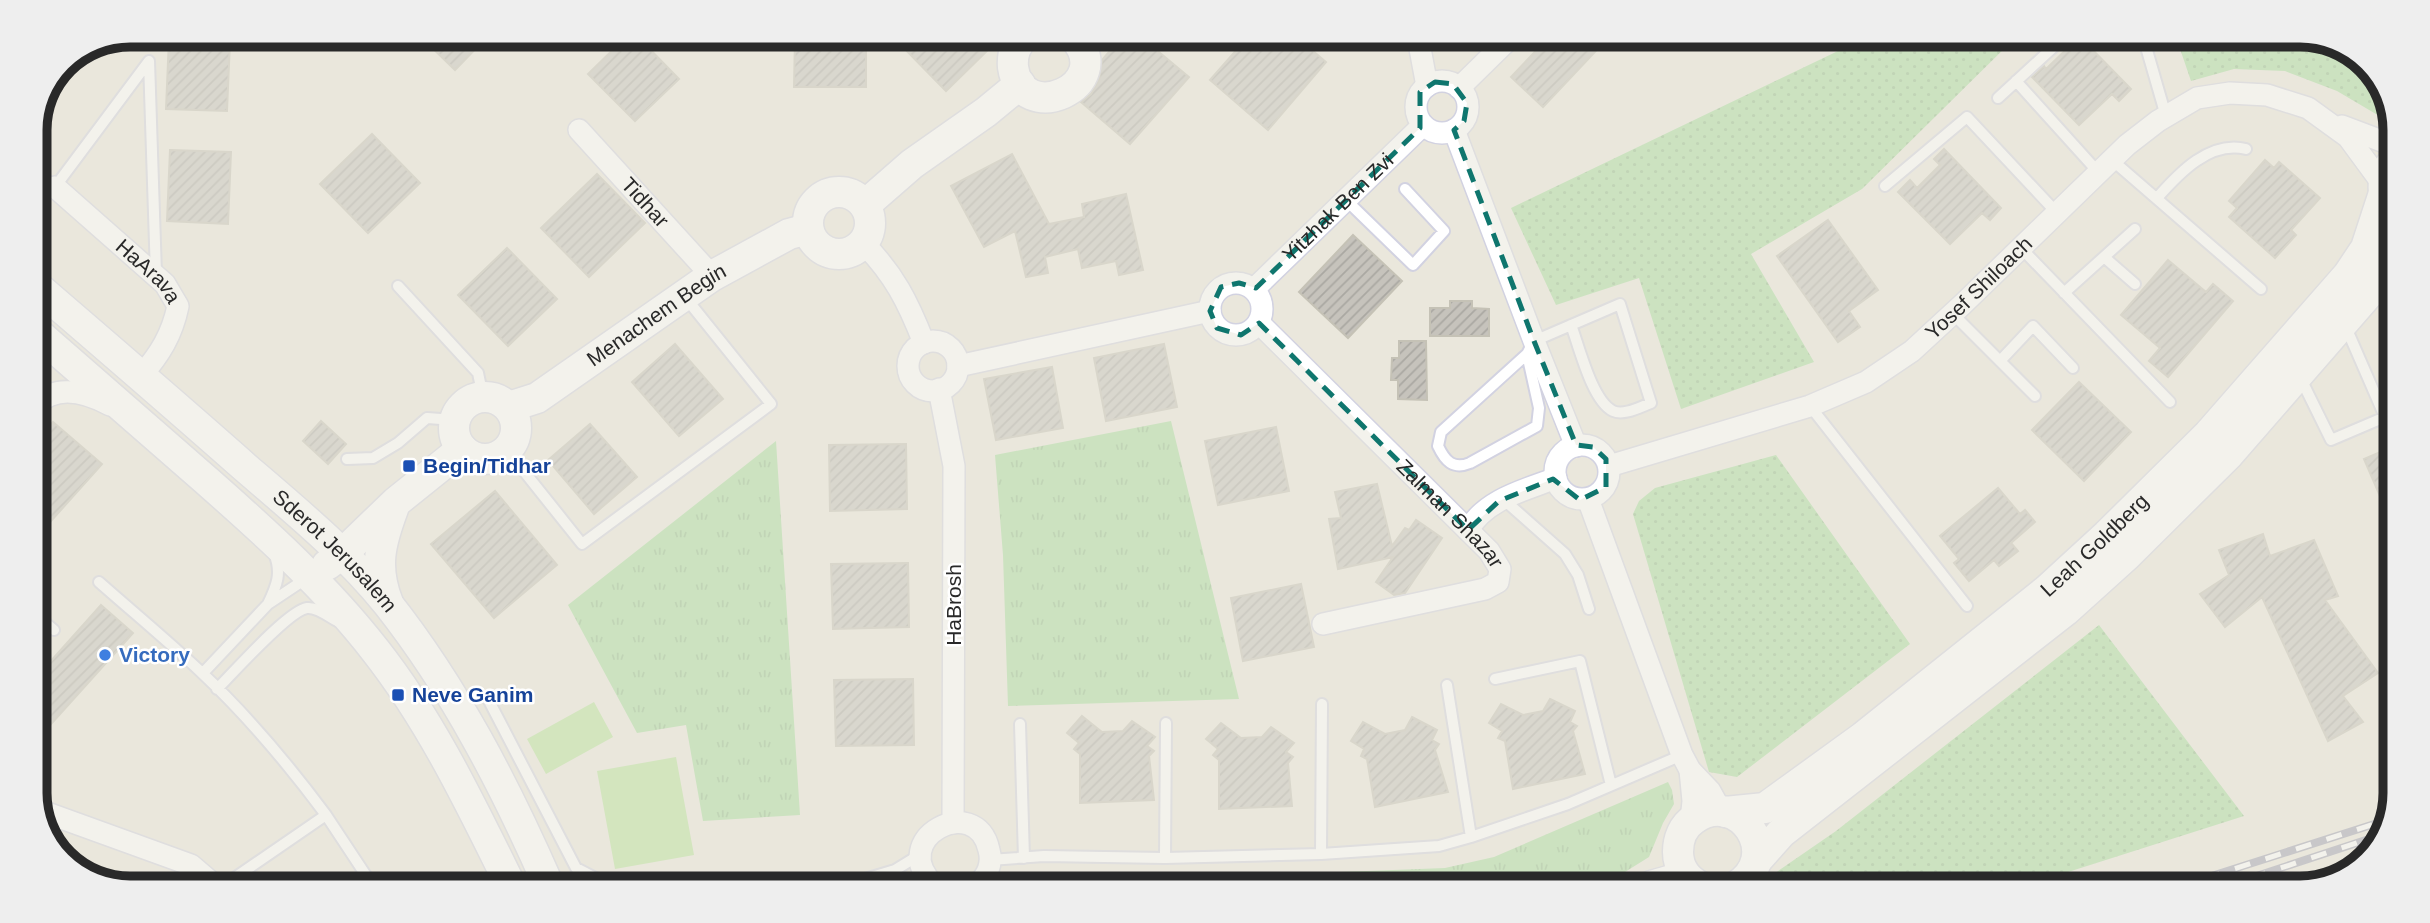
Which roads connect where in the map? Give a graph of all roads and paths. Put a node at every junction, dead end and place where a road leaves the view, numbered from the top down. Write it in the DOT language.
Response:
graph roads {
  1 [pos="1016,47"];
  2 [pos="1081,47"];
  3 [pos="1420,47"];
  4 [pos="1501,47"];
  5 [pos="2053,47"];
  6 [pos="2146,47"];
  7 [pos="2016,81"];
  8 [pos="1020,84"];
  9 [pos="1427,86"];
  10 [pos="1459,88"];
  11 [pos="1998,97"];
  12 [pos="2166,116"];
  13 [pos="2321,116"];
  14 [pos="1423,125"];
  15 [pos="579,130"];
  16 [pos="1454,130"];
  17 [pos="2383,142"];
  18 [pos="2246,149"];
  19 [pos="2106,166"];
  20 [pos="1885,186"];
  21 [pos="55,187"];
  22 [pos="1405,189"];
  23 [pos="2383,191"];
  24 [pos="2157,198"];
  25 [pos="1346,200"];
  26 [pos="865,205"];
  27 [pos="2383,206"];
  28 [pos="2057,213"];
  29 [pos="808,229"];
  30 [pos="2135,229"];
  31 [pos="863,243"];
  32 [pos="2021,248"];
  33 [pos="2104,257"];
  34 [pos="2383,273"];
  35 [pos="712,276"];
  36 [pos="156,277"];
  37 [pos="2135,284"];
  38 [pos="398,286"];
  39 [pos="1254,289"];
  40 [pos="2261,289"];
  41 [pos="2064,293"];
  42 [pos="683,294"];
  43 [pos="47,295"];
  44 [pos="1210,311"];
  45 [pos="1953,314"];
  46 [pos="1259,323"];
  47 [pos="2344,323"];
  48 [pos="1571,325"];
  49 [pos="47,341"];
  50 [pos="924,343"];
  51 [pos="1530,348"];
  52 [pos="2000,361"];
  53 [pos="958,366"];
  54 [pos="2073,368"];
  55 [pos="2299,375"];
  56 [pos="141,376"];
  57 [pos="939,389"];
  58 [pos="2035,396"];
  59 [pos="47,397"];
  60 [pos="496,402"];
  61 [pos="2170,402"];
  62 [pos="1810,406"];
  63 [pos="2383,412"];
  64 [pos="2383,418"];
  65 [pos="455,420"];
  66 [pos="158,438"];
  67 [pos="1576,446"];
  68 [pos="462,449"];
  69 [pos="508,450"];
  70 [pos="347,459"];
  71 [pos="1609,466"];
  72 [pos="1556,478"];
  73 [pos="1503,499"];
  74 [pos="1588,499"];
  75 [pos="389,509"];
  76 [pos="296,512"];
  77 [pos="1468,530"];
  78 [pos="264,531"];
  79 [pos="342,554"];
  80 [pos="309,576"];
  81 [pos="99,582"];
  82 [pos="388,603"];
  83 [pos="268,604"];
  84 [pos="1967,606"];
  85 [pos="1589,609"];
  86 [pos="47,624"];
  87 [pos="1323,624"];
  88 [pos="54,630"];
  89 [pos="374,648"];
  90 [pos="203,673"];
  91 [pos="1494,680"];
  92 [pos="1447,685"];
  93 [pos="217,689"];
  94 [pos="487,698"];
  95 [pos="1322,704"];
  96 [pos="1166,723"];
  97 [pos="1020,724"];
  98 [pos="1686,763"];
  99 [pos="1611,785"];
  100 [pos="1723,811"];
  101 [pos="50,814"];
  102 [pos="326,815"];
  103 [pos="1691,821"];
  104 [pos="953,822"];
  105 [pos="1471,837"];
  106 [pos="921,854"];
  107 [pos="1321,854"];
  108 [pos="1024,858"];
  109 [pos="1165,858"];
  110 [pos="990,860"];
  111 [pos="1757,860"];
  112 [pos="204,876"];
  113 [pos="237,876"];
  114 [pos="366,876"];
  115 [pos="506,876"];
  116 [pos="546,876"];
  117 [pos="592,876"];
  118 [pos="875,876"];
  119 [pos="927,876"];
  120 [pos="985,876"];
  121 [pos="1689,876"];
  122 [pos="1747,876"];
  1 -- 8 [label="street"];
  2 -- 8 [label="street"];
  3 -- 9 [label="street"];
  4 -- 10 [label="street"];
  5 -- 7 [label="lane"];
  6 -- 12 [label="lane"];
  7 -- 11 [label="lane"];
  7 -- 19 [label="lane"];
  8 -- 26 [label="street"];
  9 -- 10 [label="street"];
  9 -- 14 [label="street"];
  10 -- 16 [label="street"];
  12 -- 13 [label="street, Yosef Shiloach"];
  12 -- 19 [label="street, Yosef Shiloach"];
  13 -- 17 [label="street"];
  13 -- 23 [label="street"];
  14 -- 16 [label="street"];
  14 -- 25 [label="street, Yitzhak Ben Zvi"];
  15 -- 35 [label="street, Tidhar"];
  16 -- 51 [label="street"];
  18 -- 24 [label="lane"];
  19 -- 24 [label="lane"];
  19 -- 28 [label="street, Yosef Shiloach"];
  20 -- 28 [label="lane"];
  21 -- 36 [label="street, HaArava"];
  21 -- 36 [label="lane"];
  22 -- 25 [label="lane"];
  24 -- 40 [label="lane"];
  25 -- 39 [label="street, Yitzhak Ben Zvi"];
  26 -- 29 [label="street"];
  26 -- 31 [label="street"];
  27 -- 100 [label="street, Leah Goldberg"];
  28 -- 32 [label="street, Yosef Shiloach"];
  29 -- 31 [label="street"];
  29 -- 35 [label="street, Menachem Begin"];
  30 -- 33 [label="lane"];
  31 -- 50 [label="street"];
  32 -- 41 [label="lane"];
  32 -- 45 [label="street, Yosef Shiloach"];
  33 -- 37 [label="lane"];
  33 -- 41 [label="lane"];
  34 -- 47 [label="street, Leah Goldberg"];
  35 -- 42 [label="street, Menachem Begin"];
  36 -- 56 [label="street, HaArava"];
  38 -- 60 [label="lane"];
  39 -- 44 [label="street"];
  39 -- 46 [label="street"];
  41 -- 61 [label="lane"];
  42 -- 60 [label="street, Menachem Begin"];
  42 -- 69 [label="lane"];
  43 -- 56 [label="street, Sderot Jerusalem"];
  44 -- 46 [label="street"];
  44 -- 53 [label="street"];
  45 -- 52 [label="lane"];
  45 -- 62 [label="street, Yosef Shiloach"];
  46 -- 77 [label="street, Zalman Shazar"];
  47 -- 55 [label="street, Leah Goldberg"];
  47 -- 63 [label="lane"];
  48 -- 48 [label="lane"];
  48 -- 51 [label="lane"];
  49 -- 66 [label="street, Sderot Jerusalem"];
  50 -- 53 [label="street"];
  50 -- 57 [label="street"];
  51 -- 51 [label="lane"];
  51 -- 67 [label="street"];
  52 -- 54 [label="lane"];
  52 -- 58 [label="lane"];
  53 -- 57 [label="street"];
  55 -- 64 [label="lane"];
  55 -- 111 [label="street, Leah Goldberg"];
  56 -- 76 [label="street, Sderot Jerusalem"];
  57 -- 104 [label="street, HaBrosh"];
  59 -- 66 [label="street"];
  60 -- 65 [label="street"];
  60 -- 69 [label="street"];
  62 -- 71 [label="street, Yosef Shiloach"];
  62 -- 84 [label="lane"];
  65 -- 68 [label="street"];
  65 -- 70 [label="lane"];
  66 -- 78 [label="street, Sderot Jerusalem"];
  67 -- 71 [label="street"];
  67 -- 72 [label="street"];
  68 -- 69 [label="street"];
  68 -- 75 [label="street"];
  71 -- 74 [label="street"];
  72 -- 73 [label="street"];
  72 -- 74 [label="street"];
  73 -- 77 [label="street"];
  73 -- 85 [label="lane"];
  74 -- 98 [label="street"];
  75 -- 76 [label="street"];
  75 -- 79 [label="street"];
  75 -- 82 [label="street"];
  76 -- 79 [label="street, Sderot Jerusalem"];
  77 -- 87 [label="street, Zalman Shazar"];
  78 -- 80 [label="street, Sderot Jerusalem"];
  78 -- 83 [label="lane"];
  79 -- 80 [label="street"];
  79 -- 82 [label="street, Sderot Jerusalem"];
  80 -- 83 [label="lane"];
  80 -- 89 [label="street, Sderot Jerusalem"];
  81 -- 90 [label="lane"];
  82 -- 116 [label="street, Sderot Jerusalem"];
  83 -- 90 [label="lane"];
  86 -- 88 [label="lane"];
  89 -- 93 [label="lane"];
  89 -- 115 [label="street, Sderot Jerusalem"];
  90 -- 93 [label="lane"];
  91 -- 99 [label="lane"];
  92 -- 105 [label="lane"];
  93 -- 102 [label="lane"];
  94 -- 117 [label="lane"];
  95 -- 107 [label="lane"];
  96 -- 109 [label="lane"];
  97 -- 108 [label="lane"];
  98 -- 99 [label="lane"];
  98 -- 100 [label="street"];
  98 -- 103 [label="street"];
  99 -- 105 [label="lane"];
  100 -- 103 [label="street, Leah Goldberg"];
  100 -- 111 [label="street"];
  101 -- 112 [label="street"];
  102 -- 113 [label="lane"];
  102 -- 114 [label="lane"];
  103 -- 121 [label="street"];
  104 -- 106 [label="street"];
  104 -- 110 [label="street"];
  105 -- 107 [label="lane"];
  106 -- 118 [label="lane"];
  106 -- 119 [label="street"];
  107 -- 109 [label="lane"];
  108 -- 109 [label="lane"];
  108 -- 110 [label="lane"];
  110 -- 120 [label="street"];
  111 -- 122 [label="street, Leah Goldberg"];
}
